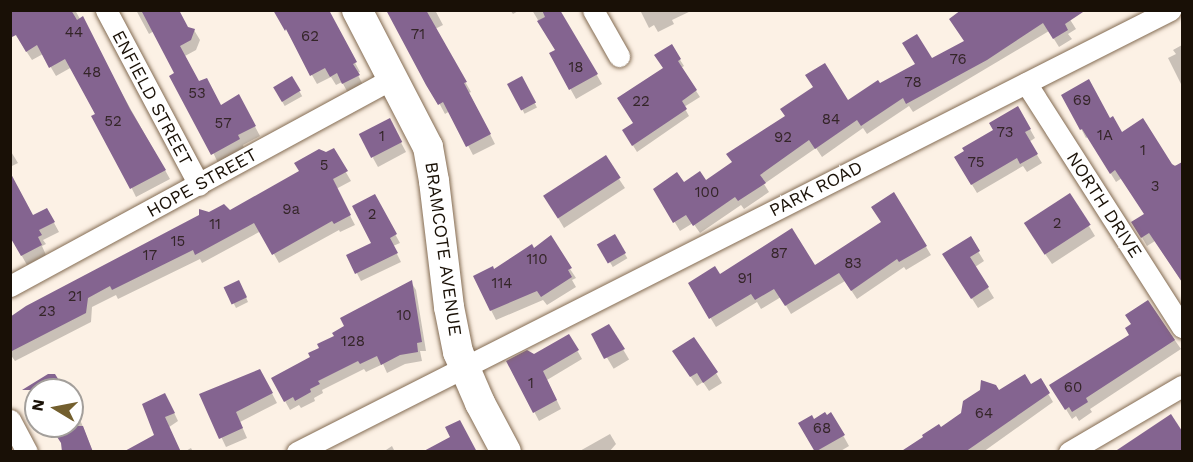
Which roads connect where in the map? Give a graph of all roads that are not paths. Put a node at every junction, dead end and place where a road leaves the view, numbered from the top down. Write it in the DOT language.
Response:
graph roads {
  1 [pos="106,10"];
  2 [pos="357,10"];
  3 [pos="593,10"];
  4 [pos="1170,10"];
  5 [pos="619,56"];
  6 [pos="393,78"];
  7 [pos="1026,83"];
  8 [pos="199,184"];
  9 [pos="10,286"];
  10 [pos="1182,327"];
  11 [pos="463,368"];
  12 [pos="1182,386"];
  13 [pos="10,420"];
  14 [pos="27,452"];
  15 [pos="297,452"];
  16 [pos="506,452"];
  17 [pos="1069,452"];
  1 -- 8 [label="street, ENFIELD STREET"];
  2 -- 6 [label="street, BRAMCOTE AVENUE"];
  3 -- 5 [label="street"];
  4 -- 7 [label="street, PARK ROAD"];
  6 -- 8 [label="street, HOPE STREET"];
  6 -- 11 [label="street, BRAMCOTE AVENUE"];
  7 -- 10 [label="street, NORTH DRIVE"];
  7 -- 11 [label="street, PARK ROAD"];
  8 -- 9 [label="street, HOPE STREET"];
  11 -- 15 [label="street, PARK ROAD"];
  11 -- 16 [label="street, BRAMCOTE AVENUE"];
  12 -- 17 [label="street"];
  13 -- 14 [label="street"];
}
